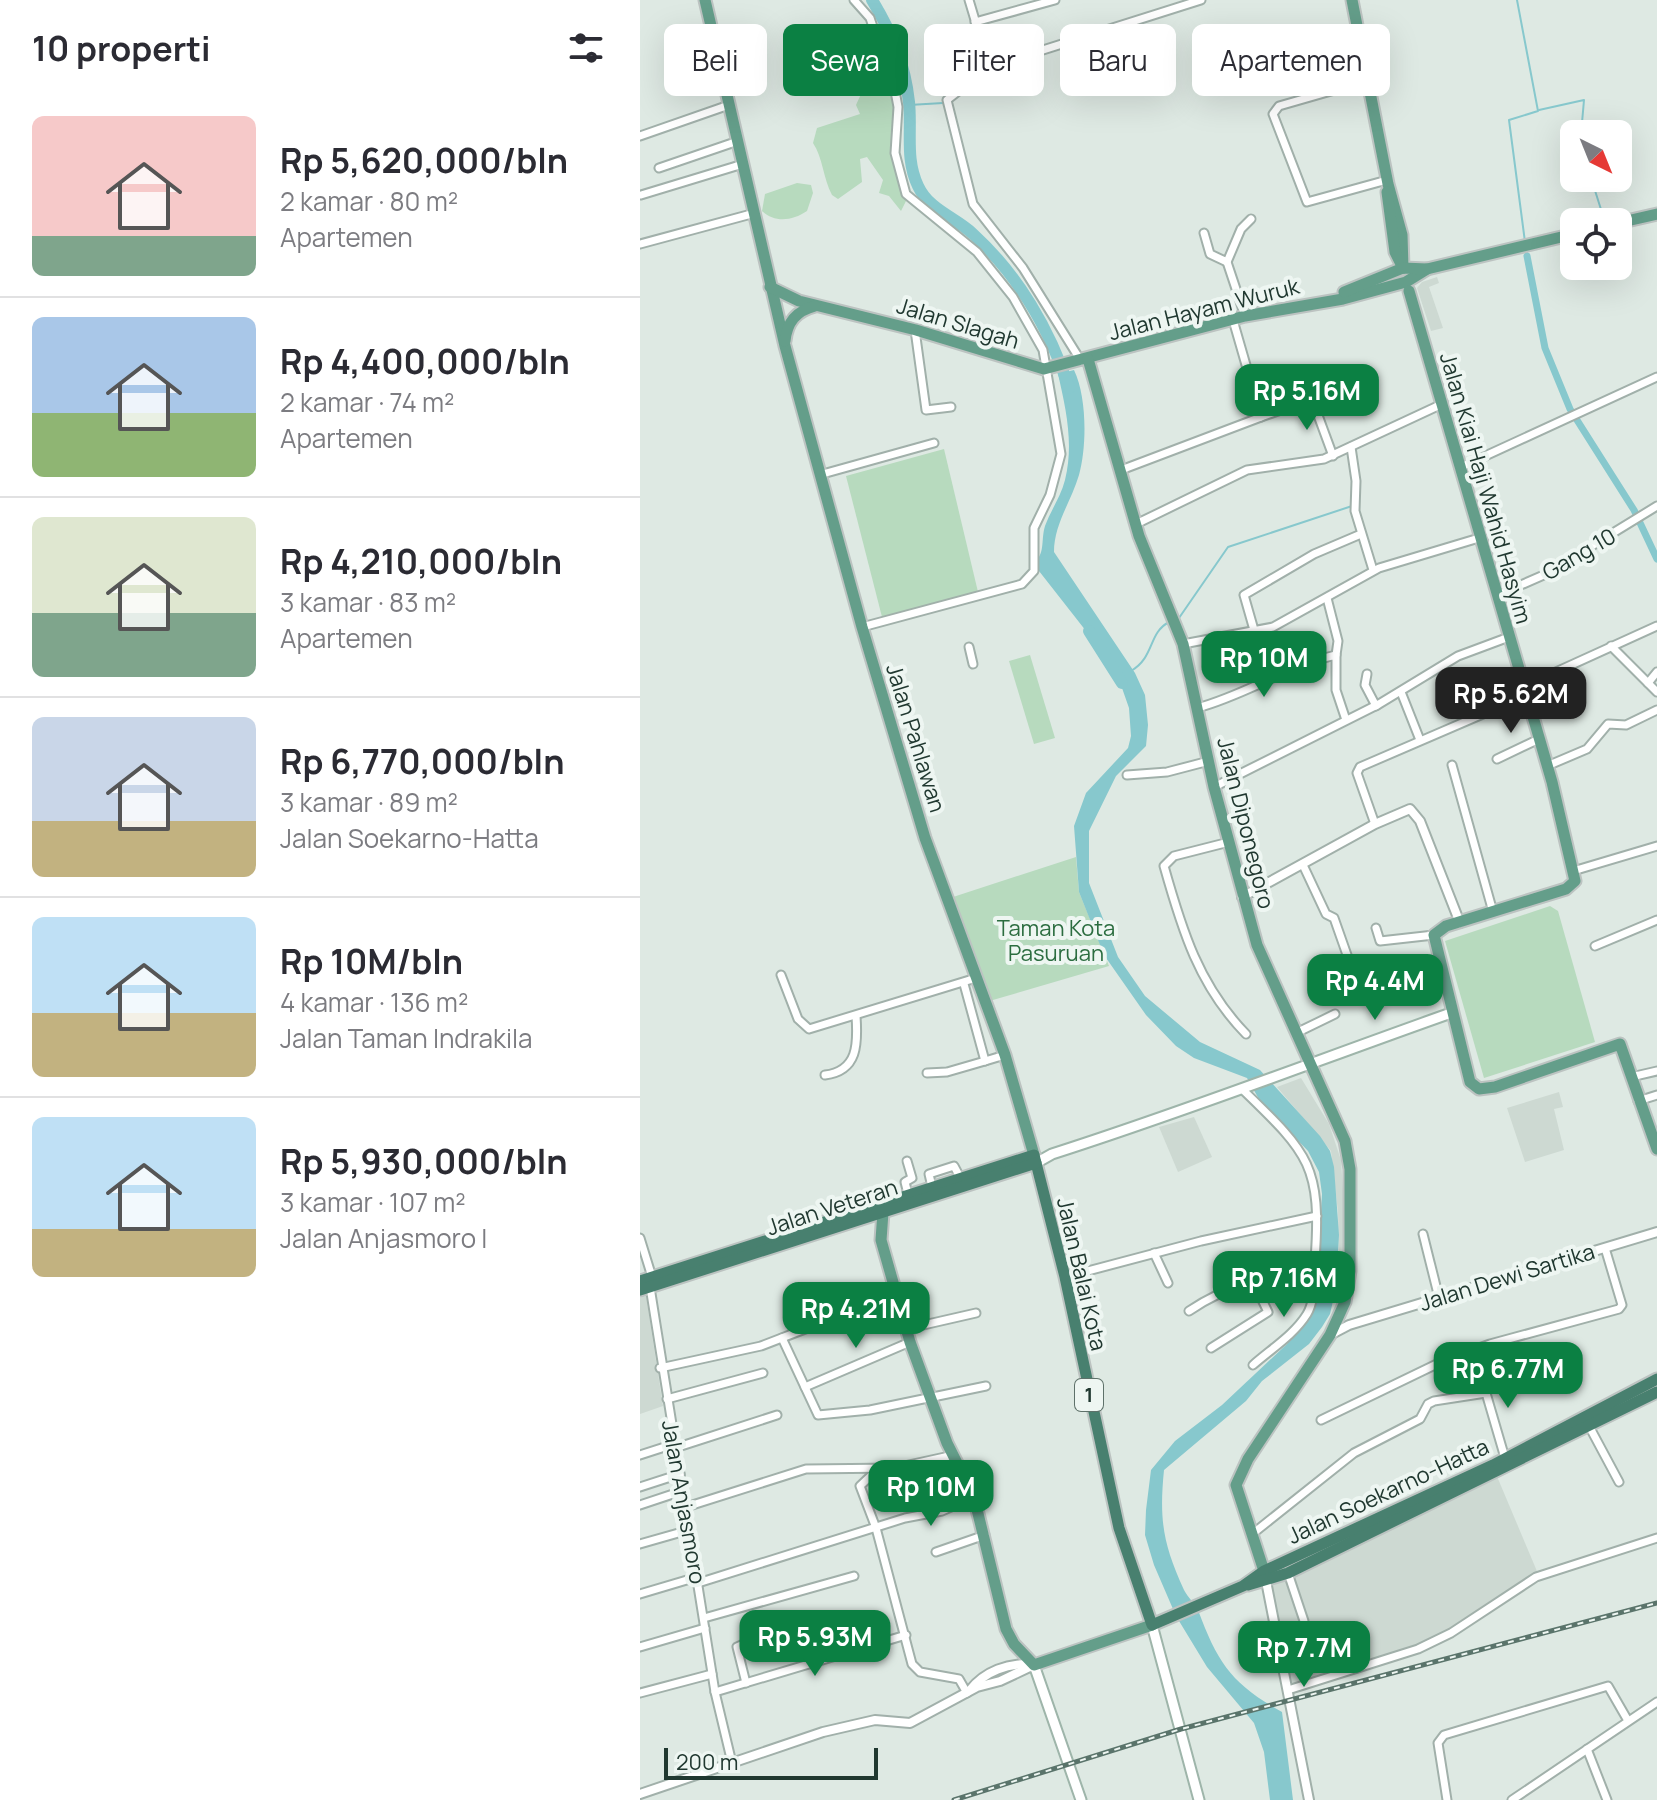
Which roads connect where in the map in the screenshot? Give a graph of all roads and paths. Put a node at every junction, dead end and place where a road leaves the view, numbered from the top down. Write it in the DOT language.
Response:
graph roads {
  1 [pos="705,0"];
  2 [pos="854,0"];
  3 [pos="969,0"];
  4 [pos="1055,0"];
  5 [pos="1201,0"];
  6 [pos="1352,0"];
  7 [pos="975,22"];
  8 [pos="1356,24"];
  9 [pos="1044,50"];
  10 [pos="954,96"];
  11 [pos="1314,96"];
  12 [pos="1369,96"];
  13 [pos="729,105"];
  14 [pos="640,136"];
  15 [pos="738,141"];
  16 [pos="743,164"];
  17 [pos="659,168"];
  18 [pos="1387,182"];
  19 [pos="640,194"];
  20 [pos="640,204"];
  21 [pos="755,213"];
  22 [pos="1657,214"];
  23 [pos="1251,219"];
  24 [pos="1632,220"];
  25 [pos="1204,233"];
  26 [pos="1560,237"];
  27 [pos="640,244"];
  28 [pos="1399,250"];
  29 [pos="1227,262"];
  30 [pos="1427,269"];
  31 [pos="1403,278"];
  32 [pos="770,287"];
  33 [pos="1331,300"];
  34 [pos="815,306"];
  35 [pos="1239,318"];
  36 [pos="915,330"];
  37 [pos="785,346"];
  38 [pos="1082,360"];
  39 [pos="1046,368"];
  40 [pos="1657,377"];
  41 [pos="1303,379"];
  42 [pos="1312,399"];
  43 [pos="1440,405"];
  44 [pos="951,407"];
  45 [pos="1261,417"];
  46 [pos="934,443"];
  47 [pos="1351,447"];
  48 [pos="1333,456"];
  49 [pos="1458,468"];
  50 [pos="1121,470"];
  51 [pos="819,475"];
  52 [pos="1657,506"];
  53 [pos="1136,524"];
  54 [pos="1361,534"];
  55 [pos="1479,538"];
  56 [pos="1373,570"];
  57 [pos="1498,595"];
  58 [pos="1327,598"];
  59 [pos="1657,626"];
  60 [pos="862,627"];
  61 [pos="1254,630"];
  62 [pos="1509,637"];
  63 [pos="1183,644"];
  64 [pos="1611,646"];
  65 [pos="969,647"];
  66 [pos="1336,658"];
  67 [pos="973,664"];
  68 [pos="1657,672"];
  69 [pos="1367,674"];
  70 [pos="1648,683"];
  71 [pos="1526,691"];
  72 [pos="1401,692"];
  73 [pos="1657,692"];
  74 [pos="1376,706"];
  75 [pos="1197,708"];
  76 [pos="1657,710"];
  77 [pos="1346,720"];
  78 [pos="1539,739"];
  79 [pos="1420,740"];
  80 [pos="1497,759"];
  81 [pos="1209,761"];
  82 [pos="1452,765"];
  83 [pos="1547,767"];
  84 [pos="1127,775"];
  85 [pos="1214,787"];
  86 [pos="1375,824"];
  87 [pos="1229,842"];
  88 [pos="1657,846"];
  89 [pos="1303,865"];
  90 [pos="1574,876"];
  91 [pos="1242,897"];
  92 [pos="1493,912"];
  93 [pos="1657,920"];
  94 [pos="1460,923"];
  95 [pos="1376,928"];
  96 [pos="1434,935"];
  97 [pos="1595,946"];
  98 [pos="781,975"];
  99 [pos="976,978"];
  100 [pos="964,984"];
  101 [pos="1359,989"];
  102 [pos="1451,1013"];
  103 [pos="1335,1014"];
  104 [pos="856,1016"];
  105 [pos="1296,1033"];
  106 [pos="1246,1034"];
  107 [pos="1005,1055"];
  108 [pos="985,1061"];
  109 [pos="1309,1063"];
  110 [pos="1657,1071"];
  111 [pos="927,1073"];
  112 [pos="825,1075"];
  113 [pos="1631,1077"];
  114 [pos="1245,1089"];
  115 [pos="1657,1095"];
  116 [pos="1638,1101"];
  117 [pos="1656,1145"];
  118 [pos="1035,1159"];
  119 [pos="907,1161"];
  120 [pos="929,1174"];
  121 [pos="912,1178"];
  122 [pos="962,1182"];
  123 [pos="932,1187"];
  124 [pos="908,1194"];
  125 [pos="885,1206"];
  126 [pos="1317,1216"];
  127 [pos="859,1219"];
  128 [pos="1657,1232"];
  129 [pos="1423,1234"];
  130 [pos="640,1238"];
  131 [pos="881,1240"];
  132 [pos="1605,1248"];
  133 [pos="1154,1253"];
  134 [pos="704,1265"];
  135 [pos="1314,1271"];
  136 [pos="1065,1277"];
  137 [pos="1253,1281"];
  138 [pos="1168,1283"];
  139 [pos="645,1284"];
  140 [pos="896,1294"];
  141 [pos="1439,1298"];
  142 [pos="1345,1302"];
  143 [pos="1189,1311"];
  144 [pos="976,1313"];
  145 [pos="1357,1322"];
  146 [pos="906,1329"];
  147 [pos="1330,1335"];
  148 [pos="782,1338"];
  149 [pos="910,1342"];
  150 [pos="1211,1348"];
  151 [pos="1253,1365"];
  152 [pos="660,1368"];
  153 [pos="763,1373"];
  154 [pos="1657,1379"];
  155 [pos="986,1386"];
  156 [pos="805,1387"];
  157 [pos="1657,1392"];
  158 [pos="930,1397"];
  159 [pos="667,1399"];
  160 [pos="777,1415"];
  161 [pos="1321,1420"];
  162 [pos="1589,1426"];
  163 [pos="675,1446"];
  164 [pos="640,1455"];
  165 [pos="954,1455"];
  166 [pos="1505,1458"];
  167 [pos="879,1468"];
  168 [pos="855,1471"];
  169 [pos="680,1474"];
  170 [pos="1619,1482"];
  171 [pos="860,1486"];
  172 [pos="640,1487"];
  173 [pos="682,1491"];
  174 [pos="974,1497"];
  175 [pos="640,1505"];
  176 [pos="686,1507"];
  177 [pos="876,1528"];
  178 [pos="689,1530"];
  179 [pos="985,1535"];
  180 [pos="1251,1535"];
  181 [pos="1657,1538"];
  182 [pos="640,1544"];
  183 [pos="936,1552"];
  184 [pos="1288,1573"];
  185 [pos="854,1576"];
  186 [pos="1265,1576"];
  187 [pos="698,1580"];
  188 [pos="640,1594"];
  189 [pos="704,1618"];
  190 [pos="1304,1621"];
  191 [pos="1152,1625"];
  192 [pos="705,1628"];
  193 [pos="906,1635"];
  194 [pos="759,1637"];
  195 [pos="640,1647"];
  196 [pos="1034,1665"];
  197 [pos="712,1674"];
  198 [pos="746,1683"];
  199 [pos="1288,1690"];
  200 [pos="715,1692"];
  201 [pos="640,1693"];
  202 [pos="967,1693"];
  203 [pos="1657,1702"];
  204 [pos="1627,1719"];
  205 [pos="1587,1749"];
  206 [pos="732,1763"];
  207 [pos="640,1794"];
  208 [pos="1081,1800"];
  209 [pos="1199,1800"];
  210 [pos="1309,1800"];
  211 [pos="1447,1800"];
  212 [pos="1512,1800"];
  213 [pos="1607,1800"];
  1 -- 13 [label="main road, Jalan Pahlawan"];
  2 -- 39 [label="street"];
  3 -- 7 [label="street"];
  4 -- 7 [label="street"];
  5 -- 9 [label="street"];
  6 -- 8 [label="main road, Jalan Kiai Haji Wahid Hasyim"];
  10 -- 38 [label="street"];
  11 -- 18 [label="street"];
  12 -- 18 [label="main road, Jalan Kiai Haji Wahid Hasyim"];
  13 -- 14 [label="street"];
  13 -- 15 [label="main road, Jalan Pahlawan"];
  15 -- 16 [label="main road, Jalan Pahlawan"];
  15 -- 17 [label="street"];
  16 -- 19 [label="street"];
  16 -- 21 [label="main road, Jalan Pahlawan"];
  18 -- 28 [label="main road, Jalan Kiai Haji Wahid Hasyim"];
  19 -- 20 [label="street"];
  21 -- 27 [label="street"];
  21 -- 32 [label="main road, Jalan Pahlawan"];
  22 -- 24 [label="main road"];
  23 -- 29 [label="street"];
  25 -- 29 [label="street"];
  26 -- 30 [label="main road"];
  28 -- 30 [label="main road"];
  28 -- 31 [label="main road, Jalan Kiai Haji Wahid Hasyim"];
  29 -- 35 [label="street"];
  30 -- 31 [label="main road"];
  31 -- 33 [label="main road, Jalan Hayam Wuruk"];
  31 -- 33 [label="main road, Jalan Hayam Wuruk"];
  31 -- 43 [label="main road, Jalan Kiai Haji Wahid Hasyim"];
  32 -- 34 [label="main road, Jalan Slagah"];
  32 -- 37 [label="main road, Jalan Pahlawan"];
  33 -- 35 [label="main road, Jalan Hayam Wuruk"];
  34 -- 36 [label="main road, Jalan Slagah"];
  34 -- 37 [label="main road"];
  35 -- 38 [label="main road, Jalan Hayam Wuruk"];
  35 -- 45 [label="street"];
  36 -- 39 [label="main road, Jalan Slagah"];
  36 -- 44 [label="street"];
  37 -- 51 [label="main road, Jalan Pahlawan"];
  38 -- 39 [label="main road, Jalan Slagah"];
  38 -- 50 [label="main road, Jalan Diponegoro"];
  39 -- 60 [label="street"];
  40 -- 49 [label="street"];
  41 -- 42 [label="street"];
  42 -- 45 [label="street"];
  42 -- 48 [label="street"];
  43 -- 47 [label="street"];
  43 -- 49 [label="main road, Jalan Kiai Haji Wahid Hasyim"];
  45 -- 50 [label="street"];
  46 -- 51 [label="street"];
  47 -- 48 [label="street"];
  47 -- 54 [label="street"];
  48 -- 53 [label="street"];
  49 -- 55 [label="main road, Jalan Kiai Haji Wahid Hasyim"];
  50 -- 53 [label="main road, Jalan Diponegoro"];
  51 -- 60 [label="main road, Jalan Pahlawan"];
  52 -- 57 [label="street, Gang 10"];
  53 -- 63 [label="main road, Jalan Diponegoro"];
  54 -- 56 [label="street"];
  54 -- 61 [label="street"];
  55 -- 56 [label="street"];
  55 -- 57 [label="main road, Jalan Kiai Haji Wahid Hasyim"];
  56 -- 58 [label="street"];
  57 -- 62 [label="main road, Jalan Kiai Haji Wahid Hasyim"];
  58 -- 61 [label="street"];
  58 -- 66 [label="street"];
  59 -- 64 [label="street"];
  60 -- 99 [label="main road, Jalan Pahlawan"];
  61 -- 63 [label="street"];
  62 -- 71 [label="main road, Jalan Kiai Haji Wahid Hasyim"];
  62 -- 72 [label="street"];
  63 -- 75 [label="main road, Jalan Diponegoro"];
  64 -- 70 [label="street"];
  64 -- 71 [label="street"];
  65 -- 67 [label="street"];
  66 -- 75 [label="street"];
  66 -- 77 [label="street"];
  68 -- 70 [label="street"];
  69 -- 74 [label="street"];
  70 -- 73 [label="street"];
  71 -- 78 [label="main road, Jalan Kiai Haji Wahid Hasyim"];
  71 -- 79 [label="street"];
  72 -- 74 [label="street"];
  72 -- 79 [label="street"];
  74 -- 77 [label="street"];
  75 -- 81 [label="main road, Jalan Diponegoro"];
  76 -- 83 [label="street"];
  77 -- 85 [label="street"];
  78 -- 80 [label="street"];
  78 -- 83 [label="main road, Jalan Kiai Haji Wahid Hasyim"];
  79 -- 86 [label="street"];
  81 -- 84 [label="street"];
  81 -- 85 [label="main road, Jalan Diponegoro"];
  82 -- 92 [label="street"];
  83 -- 90 [label="main road, Jalan Kiai Haji Wahid Hasyim"];
  85 -- 87 [label="main road, Jalan Diponegoro"];
  86 -- 89 [label="street"];
  86 -- 94 [label="street"];
  87 -- 91 [label="main road, Jalan Diponegoro"];
  87 -- 106 [label="street"];
  88 -- 90 [label="street"];
  89 -- 91 [label="street"];
  89 -- 101 [label="street"];
  90 -- 92 [label="main road"];
  91 -- 105 [label="main road, Jalan Diponegoro"];
  92 -- 94 [label="main road"];
  93 -- 97 [label="street"];
  94 -- 96 [label="main road"];
  95 -- 96 [label="street"];
  96 -- 102 [label="main road"];
  98 -- 104 [label="street"];
  99 -- 100 [label="street"];
  99 -- 107 [label="main road, Jalan Pahlawan"];
  100 -- 104 [label="street"];
  100 -- 108 [label="street"];
  102 -- 109 [label="main road"];
  102 -- 113 [label="main road"];
  103 -- 105 [label="street"];
  104 -- 112 [label="street"];
  105 -- 109 [label="main road, Jalan Diponegoro"];
  107 -- 108 [label="street"];
  107 -- 118 [label="main road, Jalan Pahlawan"];
  108 -- 111 [label="street"];
  109 -- 114 [label="main road"];
  109 -- 142 [label="main road, Jalan Diponegoro"];
  110 -- 113 [label="street"];
  113 -- 116 [label="main road"];
  114 -- 118 [label="main road"];
  114 -- 126 [label="street"];
  115 -- 116 [label="street"];
  116 -- 117 [label="main road"];
  118 -- 122 [label="highway, Jalan Veteran"];
  118 -- 136 [label="highway, Jalan Balai Kota / 1"];
  119 -- 121 [label="street"];
  120 -- 121 [label="street"];
  120 -- 122 [label="street"];
  120 -- 123 [label="street"];
  121 -- 124 [label="street"];
  122 -- 123 [label="highway, Jalan Veteran"];
  122 -- 125 [label="highway, Jalan Veteran"];
  123 -- 124 [label="highway, Jalan Veteran"];
  124 -- 125 [label="highway, Jalan Veteran"];
  125 -- 127 [label="highway, Jalan Veteran"];
  125 -- 131 [label="main road"];
  125 -- 134 [label="highway, Jalan Veteran"];
  126 -- 133 [label="street"];
  126 -- 135 [label="street"];
  127 -- 131 [label="main road"];
  127 -- 134 [label="highway, Jalan Veteran"];
  128 -- 132 [label="street, Jalan Dewi Sartika"];
  129 -- 141 [label="street"];
  130 -- 139 [label="street, Jalan Anjasmoro"];
  131 -- 140 [label="main road"];
  132 -- 141 [label="street, Jalan Dewi Sartika"];
  132 -- 161 [label="street"];
  133 -- 136 [label="street"];
  133 -- 138 [label="street"];
  134 -- 139 [label="highway, Jalan Veteran"];
  135 -- 137 [label="street"];
  135 -- 151 [label="street"];
  136 -- 191 [label="highway, Jalan Balai Kota / 1"];
  137 -- 143 [label="street"];
  137 -- 150 [label="street"];
  139 -- 152 [label="street, Jalan Anjasmoro"];
  140 -- 146 [label="main road"];
  140 -- 148 [label="street"];
  141 -- 145 [label="street, Jalan Dewi Sartika"];
  142 -- 145 [label="street"];
  142 -- 147 [label="main road, Jalan Diponegoro"];
  144 -- 146 [label="street"];
  145 -- 147 [label="street, Jalan Dewi Sartika"];
  146 -- 149 [label="main road"];
  147 -- 180 [label="main road, Jalan Diponegoro"];
  148 -- 152 [label="street"];
  148 -- 156 [label="street"];
  149 -- 156 [label="street"];
  149 -- 158 [label="main road"];
  152 -- 159 [label="street, Jalan Anjasmoro"];
  153 -- 159 [label="street"];
  154 -- 166 [label="highway, Jalan Soekarno-Hatta"];
  155 -- 158 [label="street"];
  156 -- 158 [label="street"];
  157 -- 162 [label="highway, Jalan Soekarno-Hatta"];
  158 -- 165 [label="main road"];
  159 -- 163 [label="street, Jalan Anjasmoro"];
  160 -- 163 [label="street"];
  162 -- 170 [label="street"];
  162 -- 184 [label="highway, Jalan Soekarno-Hatta"];
  163 -- 164 [label="street"];
  163 -- 169 [label="street, Jalan Anjasmoro"];
  165 -- 167 [label="street"];
  165 -- 174 [label="main road"];
  166 -- 180 [label="street"];
  166 -- 186 [label="highway, Jalan Soekarno-Hatta"];
  167 -- 168 [label="street"];
  167 -- 171 [label="street"];
  168 -- 171 [label="street"];
  168 -- 176 [label="street"];
  169 -- 172 [label="street"];
  169 -- 173 [label="street, Jalan Anjasmoro"];
  171 -- 177 [label="street"];
  173 -- 175 [label="street"];
  173 -- 176 [label="street, Jalan Anjasmoro"];
  174 -- 177 [label="street"];
  174 -- 179 [label="main road"];
  176 -- 178 [label="street, Jalan Anjasmoro"];
  177 -- 187 [label="street"];
  177 -- 193 [label="street"];
  178 -- 182 [label="street"];
  178 -- 187 [label="street, Jalan Anjasmoro"];
  179 -- 183 [label="street"];
  179 -- 196 [label="main road"];
  180 -- 186 [label="main road, Jalan Diponegoro"];
  181 -- 199 [label="street"];
  184 -- 186 [label="highway, Jalan Soekarno-Hatta"];
  184 -- 190 [label="street"];
  185 -- 189 [label="street"];
  186 -- 191 [label="highway"];
  186 -- 199 [label="street"];
  187 -- 188 [label="street"];
  187 -- 189 [label="street, Jalan Anjasmoro"];
  189 -- 192 [label="street, Jalan Anjasmoro"];
  191 -- 196 [label="main road"];
  191 -- 209 [label="main road"];
  192 -- 195 [label="street"];
  192 -- 197 [label="street, Jalan Anjasmoro"];
  193 -- 198 [label="street"];
  193 -- 202 [label="street"];
  194 -- 198 [label="street"];
  196 -- 202 [label="street"];
  196 -- 208 [label="main road"];
  197 -- 200 [label="street, Jalan Anjasmoro"];
  197 -- 201 [label="street"];
  198 -- 200 [label="street"];
  199 -- 210 [label="street"];
  200 -- 206 [label="street, Jalan Anjasmoro"];
  202 -- 206 [label="street"];
  203 -- 204 [label="street"];
  204 -- 205 [label="street"];
  204 -- 211 [label="street"];
  205 -- 212 [label="street"];
  205 -- 213 [label="street"];
  206 -- 207 [label="street"];
}
